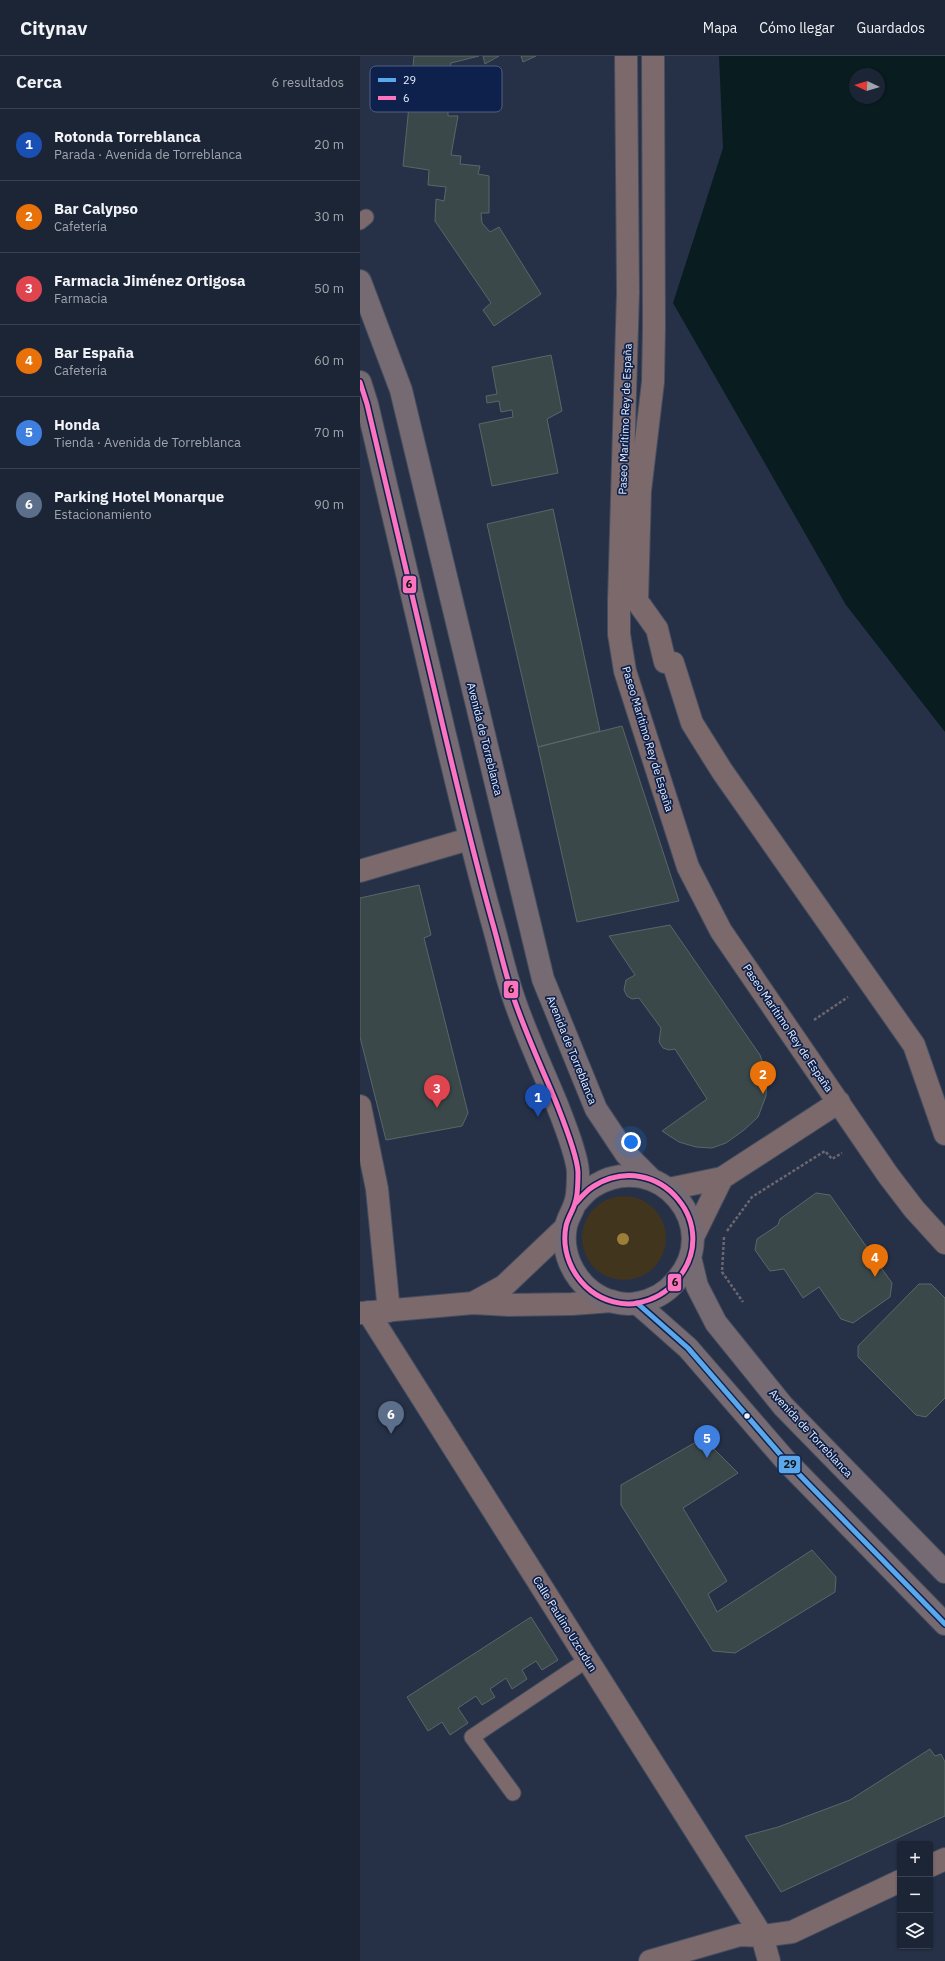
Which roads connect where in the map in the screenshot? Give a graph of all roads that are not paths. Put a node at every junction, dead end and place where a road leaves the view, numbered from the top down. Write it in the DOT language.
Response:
graph roads {
  1 [pos="626,56"];
  2 [pos="653,56"];
  3 [pos="360,281"];
  4 [pos="360,382"];
  5 [pos="469,839"];
  6 [pos="360,871"];
  7 [pos="839,1102"];
  8 [pos="360,1106"];
  9 [pos="945,1134"];
  10 [pos="650,1178"];
  11 [pos="722,1178"];
  12 [pos="669,1189"];
  13 [pos="576,1203"];
  14 [pos="565,1228"];
  15 [pos="945,1243"];
  16 [pos="692,1247"];
  17 [pos="612,1302"];
  18 [pos="473,1303"];
  19 [pos="637,1303"];
  20 [pos="373,1312"];
  21 [pos="945,1572"];
  22 [pos="945,1624"];
  23 [pos="587,1660"];
  24 [pos="513,1793"];
  25 [pos="945,1859"];
  26 [pos="933,1865"];
  27 [pos="897,1881"];
  28 [pos="762,1936"];
  29 [pos="650,1961"];
  30 [pos="770,1961"];
  1 -- 7 [label="street, Paseo Marítimo Rey de España"];
  2 -- 9 [label="street"];
  3 -- 10 [label="main road, Avenida de Torreblanca"];
  4 -- 5 [label="main road"];
  5 -- 6 [label="street"];
  5 -- 13 [label="main road"];
  7 -- 11 [label="street"];
  7 -- 15 [label="street, Paseo Marítimo Rey de España"];
  8 -- 20 [label="street"];
  10 -- 12 [label="main road"];
  10 -- 13 [label="main road"];
  11 -- 12 [label="street"];
  11 -- 16 [label="street"];
  12 -- 16 [label="main road"];
  13 -- 14 [label="main road"];
  14 -- 17 [label="main road"];
  14 -- 18 [label="street"];
  16 -- 19 [label="main road"];
  16 -- 21 [label="main road, Avenida de Torreblanca"];
  17 -- 18 [label="street"];
  17 -- 19 [label="main road"];
  18 -- 20 [label="street"];
  19 -- 22 [label="main road"];
  20 -- 23 [label="street, Calle Paulino Uzcudun"];
  23 -- 24 [label="lane"];
  23 -- 28 [label="street, Calle Paulino Uzcudun"];
  25 -- 26 [label="street"];
  27 -- 28 [label="street"];
  28 -- 29 [label="street"];
  28 -- 30 [label="street, Calle Paulino Uzcudun"];
}
